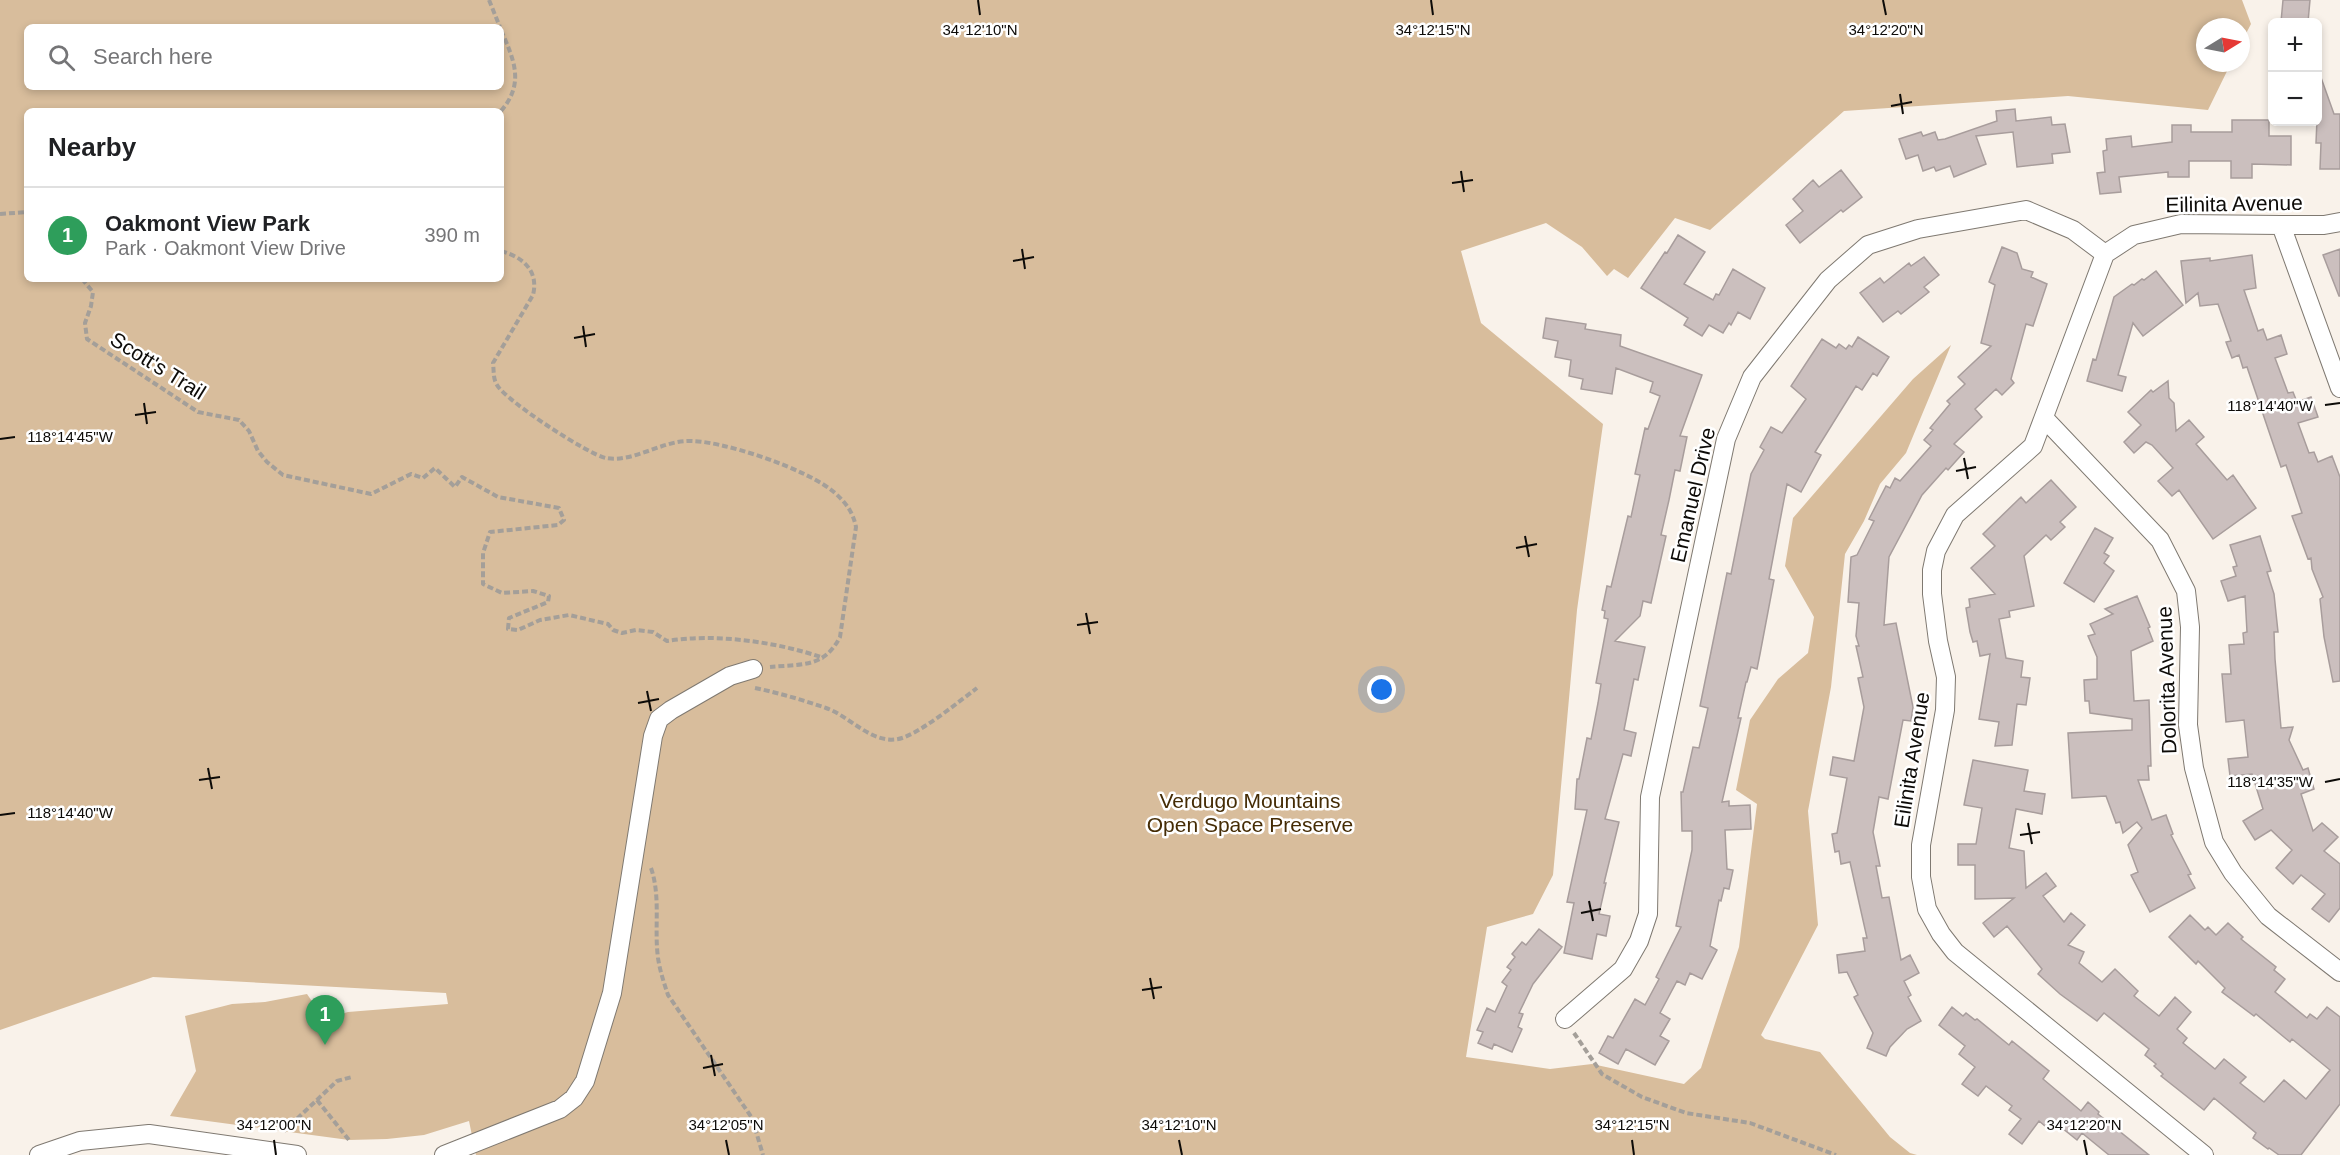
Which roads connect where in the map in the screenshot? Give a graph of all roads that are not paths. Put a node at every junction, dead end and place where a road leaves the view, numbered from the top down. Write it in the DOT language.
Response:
graph roads {
  1 [pos="2340,222"];
  2 [pos="2281,225"];
  3 [pos="2105,254"];
  4 [pos="2340,388"];
  5 [pos="2044,418"];
  6 [pos="753,669"];
  7 [pos="2340,972"];
  8 [pos="1565,1019"];
  9 [pos="39,1155"];
  10 [pos="297,1155"];
  11 [pos="444,1155"];
  12 [pos="2204,1155"];
  1 -- 2 [label="street, Eilinita Avenue"];
  2 -- 3 [label="street, Eilinita Avenue"];
  2 -- 4 [label="street"];
  3 -- 5 [label="street, Eilinita Avenue"];
  3 -- 8 [label="street, Emanuel Drive"];
  5 -- 7 [label="street, Dolorita Avenue"];
  5 -- 12 [label="street, Eilinita Avenue"];
  6 -- 11 [label="street"];
  9 -- 10 [label="street"];
}
